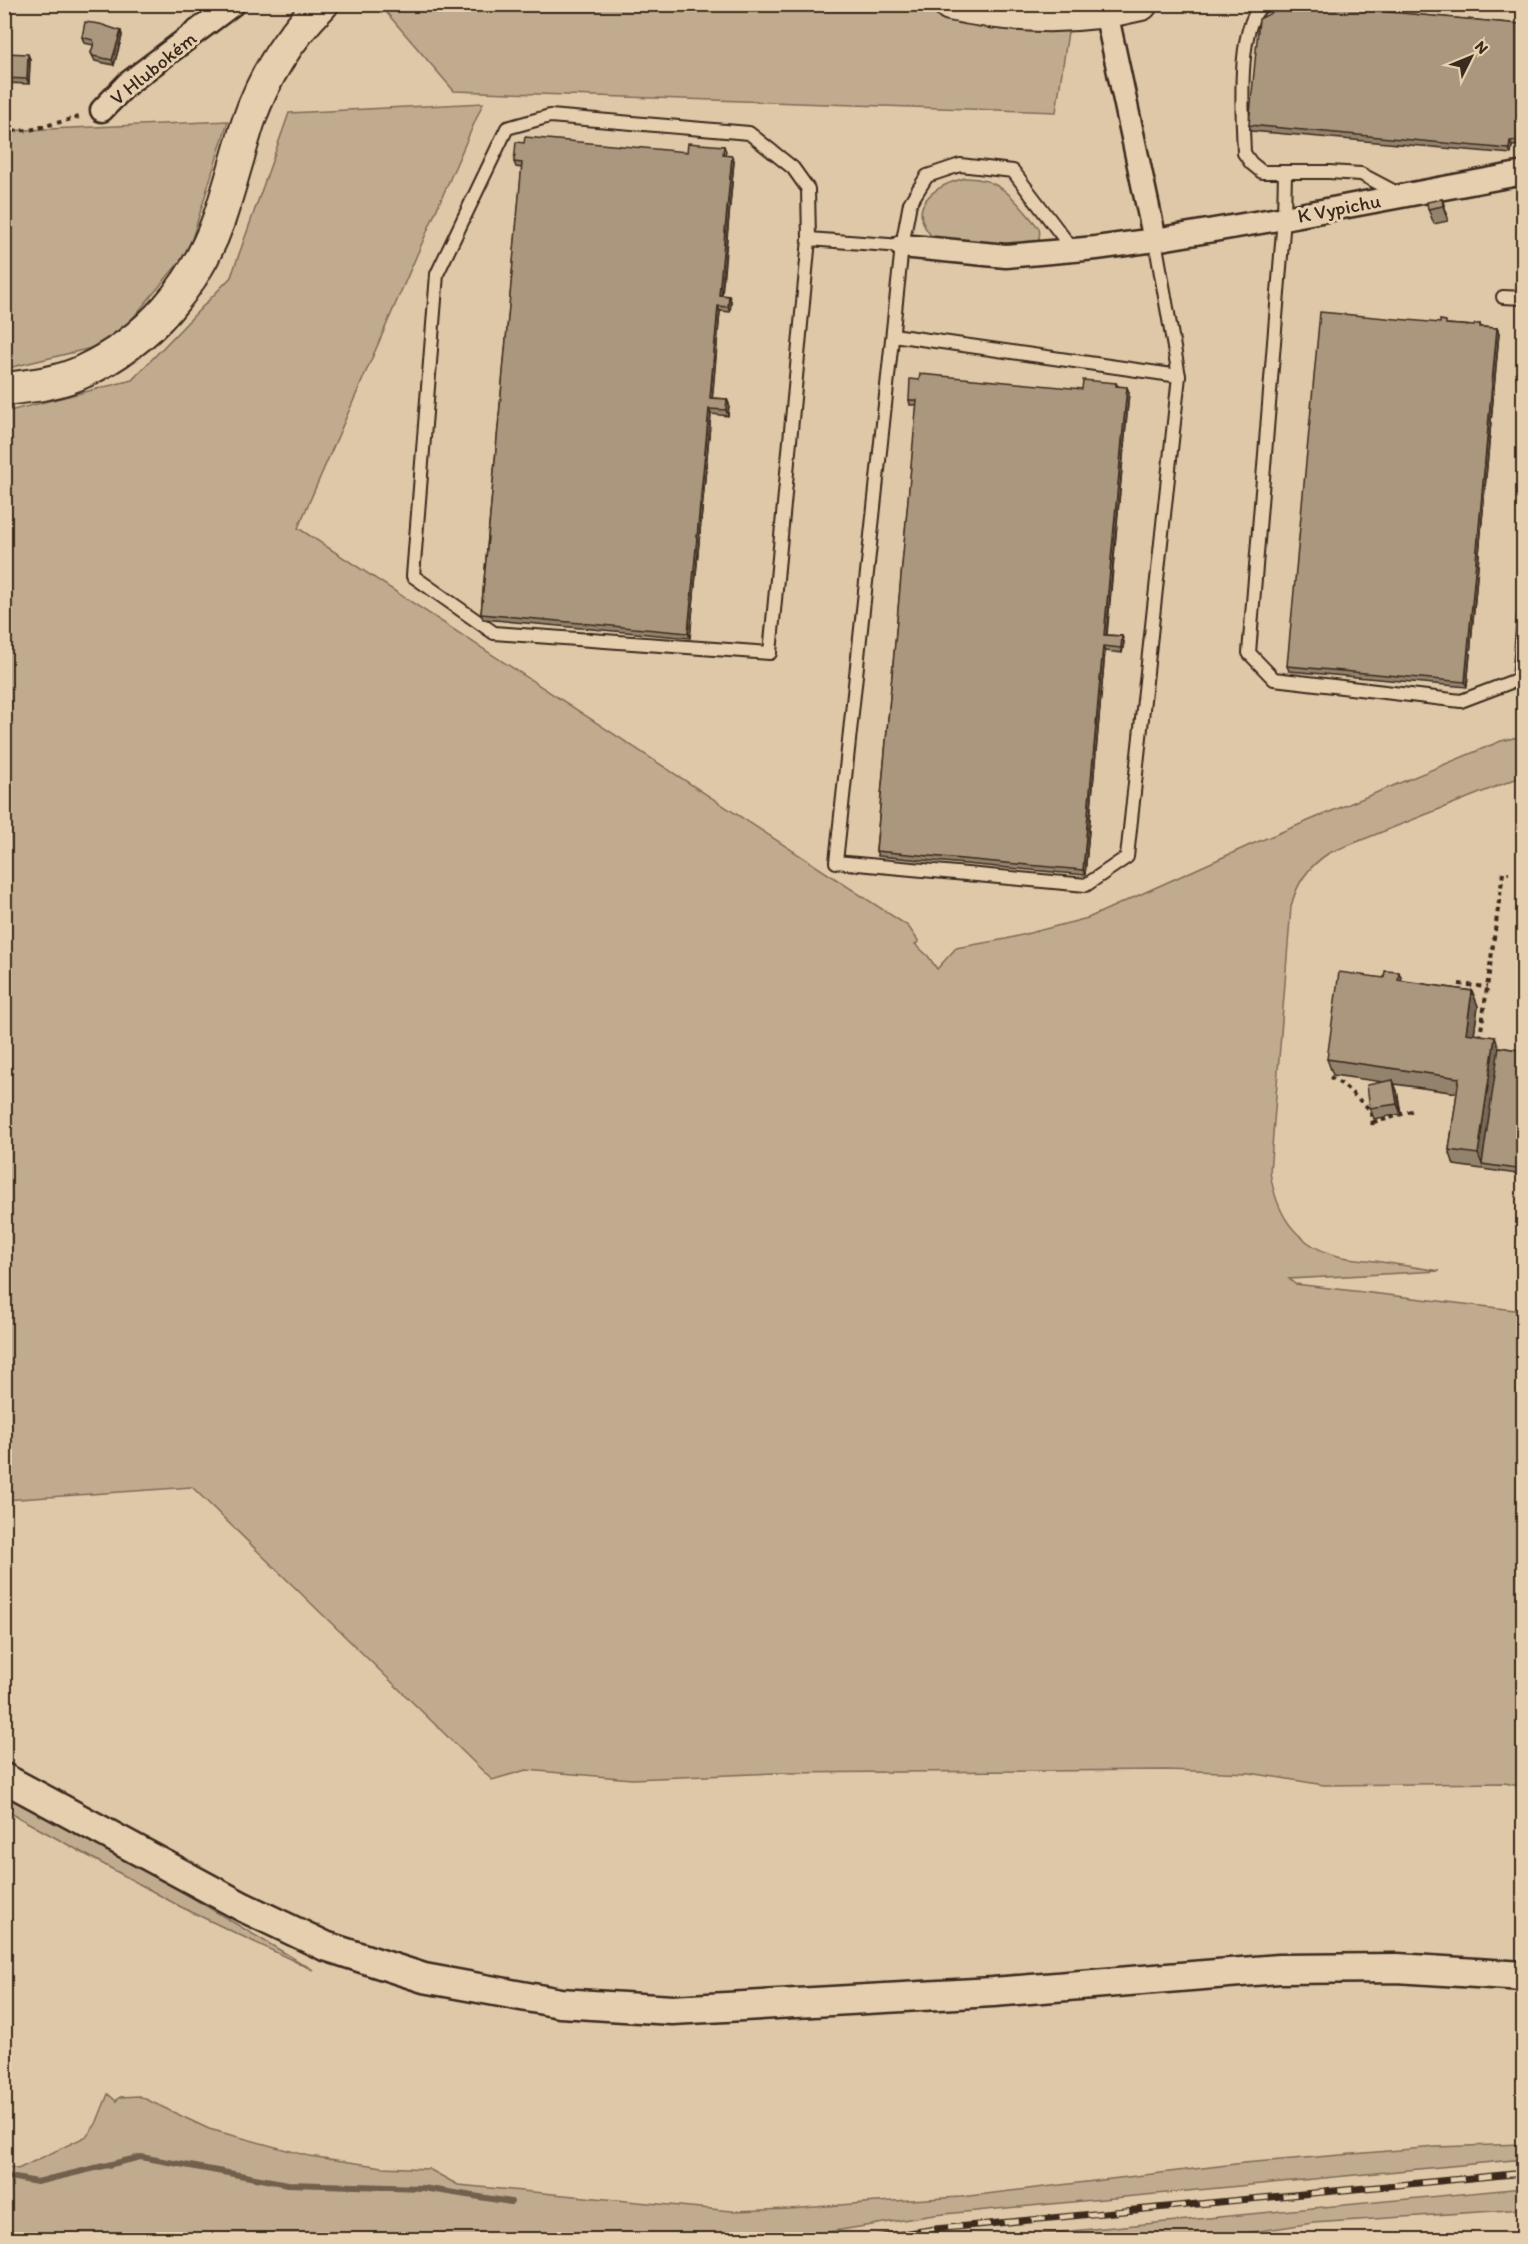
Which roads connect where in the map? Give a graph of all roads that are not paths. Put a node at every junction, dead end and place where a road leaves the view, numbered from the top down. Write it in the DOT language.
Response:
graph roads {
  1 [pos="233,4"];
  2 [pos="322,4"];
  3 [pos="950,4"];
  4 [pos="1141,4"];
  5 [pos="1265,4"];
  6 [pos="1106,12"];
  7 [pos="102,110"];
  8 [pos="1285,172"];
  9 [pos="1524,173"];
  10 [pos="1403,196"];
  11 [pos="1284,218"];
  12 [pos="809,239"];
  13 [pos="1155,240"];
  14 [pos="902,246"];
  15 [pos="1073,250"];
  16 [pos="1503,297"];
  17 [pos="1524,298"];
  18 [pos="893,335"];
  19 [pos="1179,376"];
  20 [pos="4,389"];
  21 [pos="1524,615"];
  22 [pos="4,1778"];
  23 [pos="1524,1976"];
  1 -- 7 [label="street, V Hlubokém"];
  2 -- 20 [label="main road"];
  3 -- 6 [label="main road"];
  4 -- 6 [label="main road"];
  5 -- 8 [label="lane"];
  6 -- 13 [label="street"];
  8 -- 10 [label="lane"];
  8 -- 11 [label="lane"];
  9 -- 10 [label="street, K Vypichu"];
  10 -- 11 [label="street, K Vypichu"];
  11 -- 13 [label="street, K Vypichu"];
  11 -- 21 [label="lane"];
  12 -- 12 [label="lane"];
  12 -- 14 [label="lane"];
  13 -- 15 [label="street, K Vypichu"];
  13 -- 19 [label="lane"];
  14 -- 15 [label="street, K Vypichu"];
  14 -- 15 [label="lane"];
  14 -- 18 [label="lane"];
  16 -- 17 [label="lane"];
  18 -- 19 [label="lane"];
  18 -- 19 [label="lane"];
  22 -- 23 [label="street"];
}
